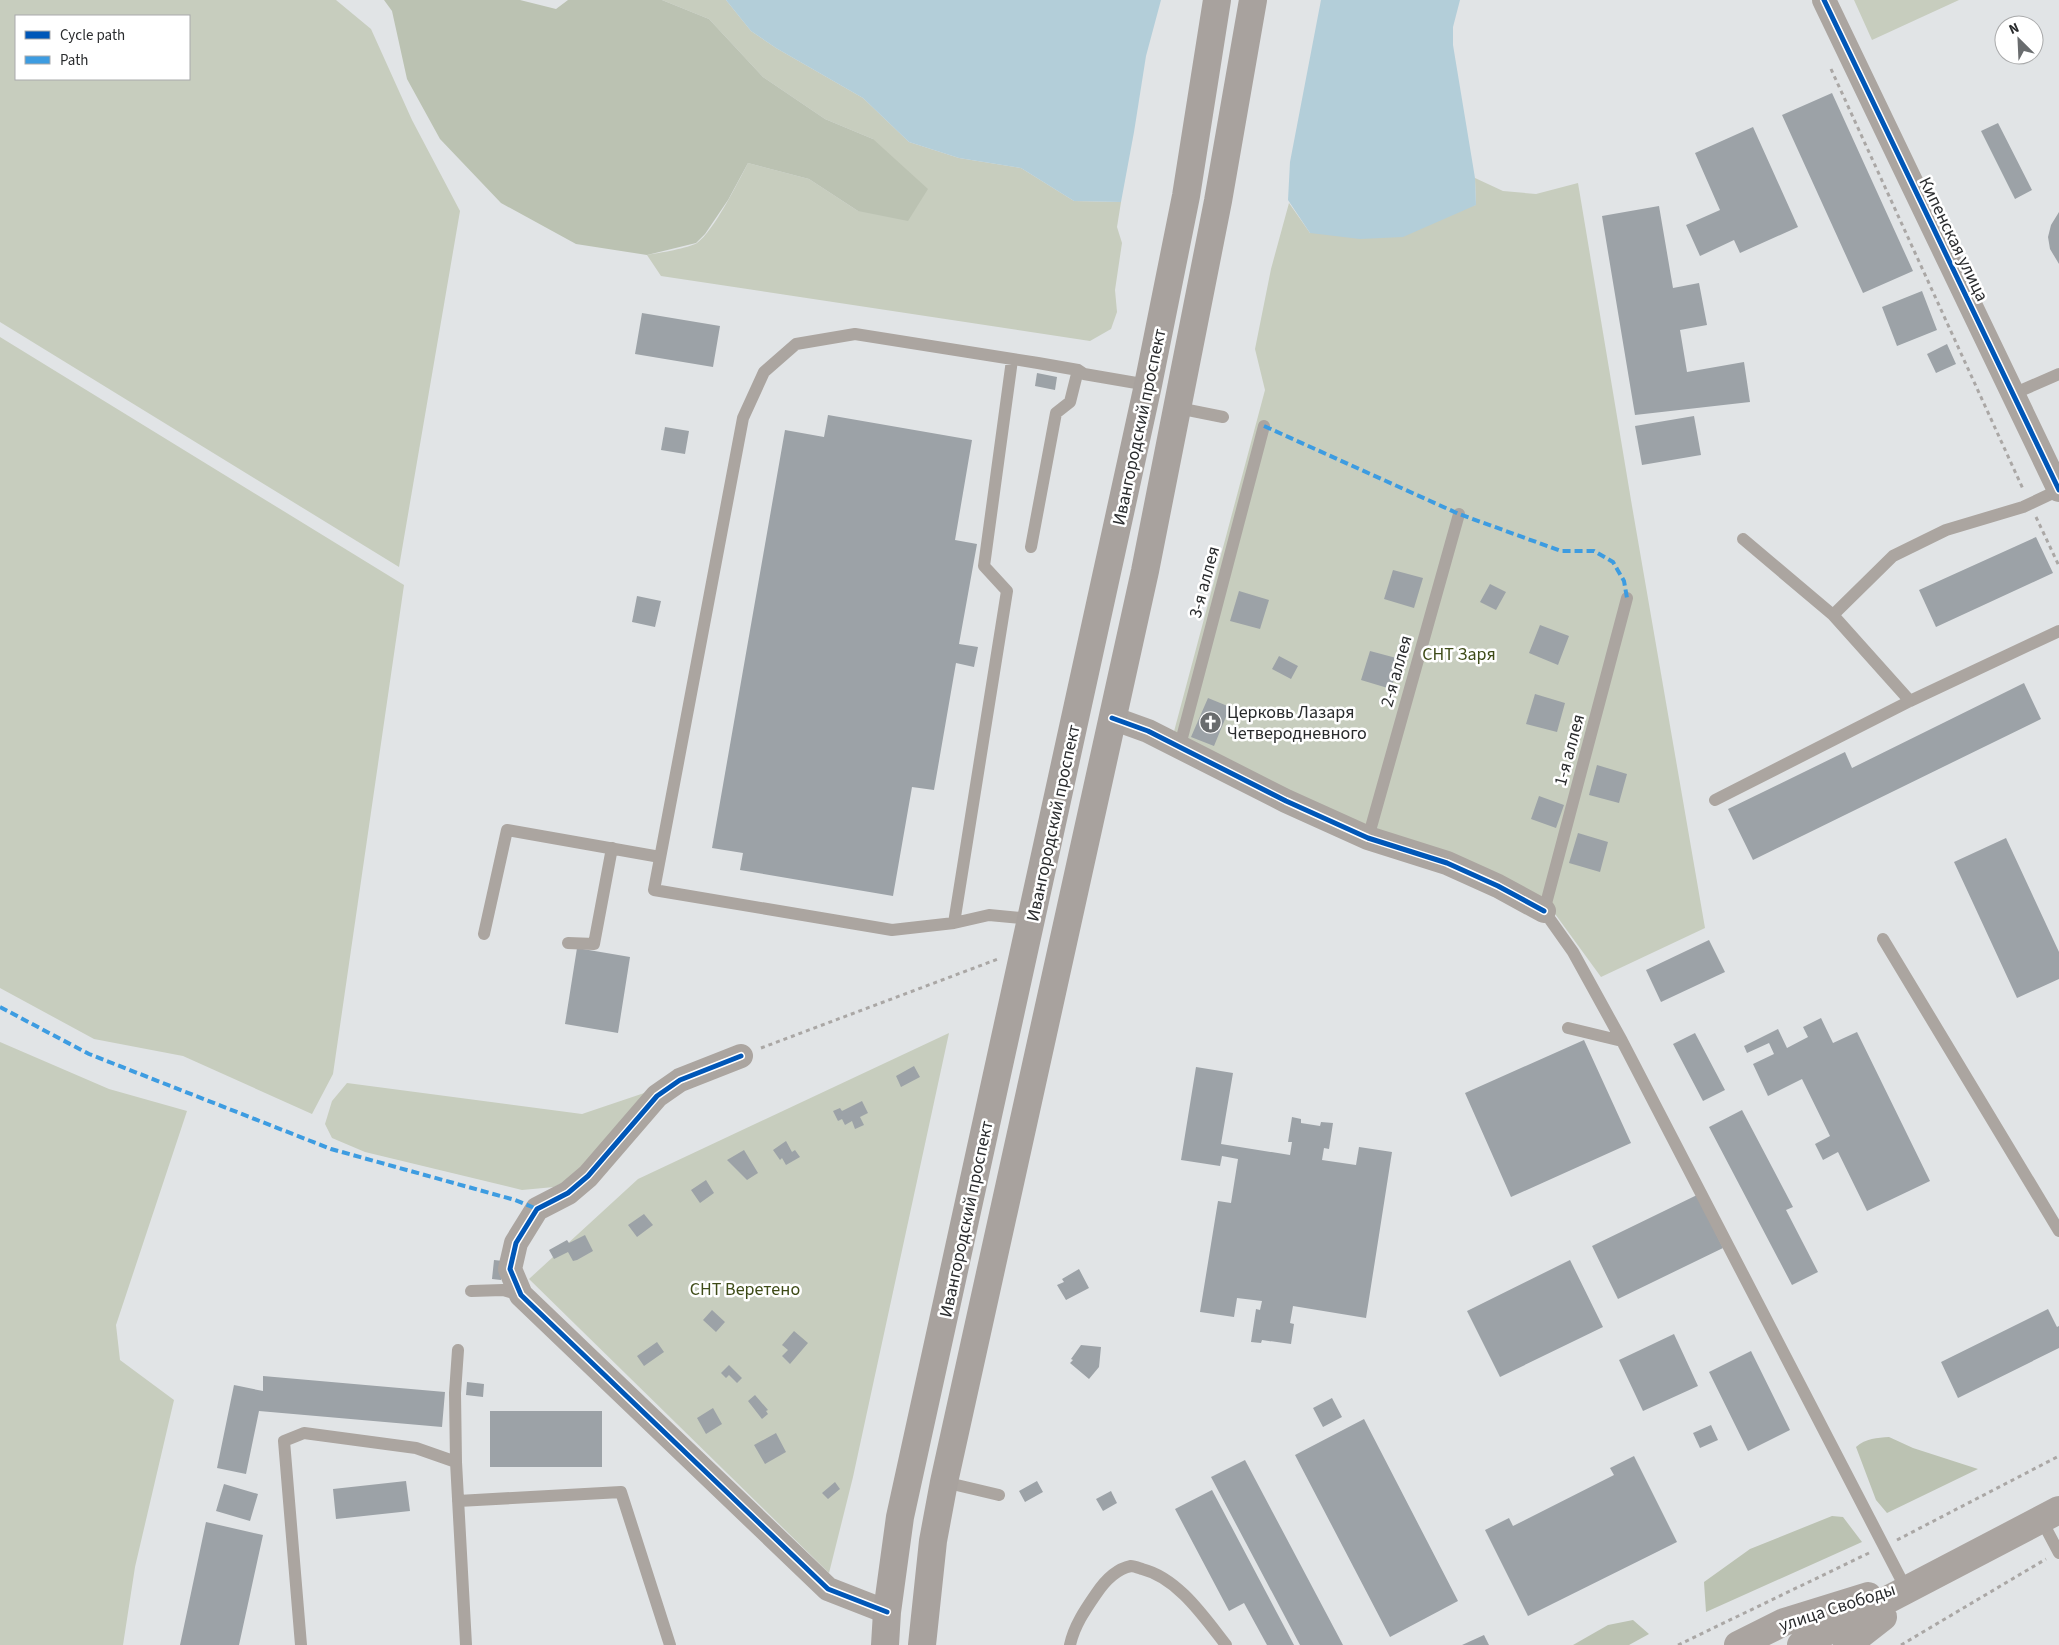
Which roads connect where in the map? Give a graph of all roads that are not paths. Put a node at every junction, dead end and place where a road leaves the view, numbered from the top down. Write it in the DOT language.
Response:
graph roads {
  1 [pos="1217,0"];
  2 [pos="1253,0"];
  3 [pos="1824,0"];
  4 [pos="1012,360"];
  5 [pos="1078,370"];
  6 [pos="2059,374"];
  7 [pos="1148,385"];
  8 [pos="2013,394"];
  9 [pos="1178,408"];
  10 [pos="1222,416"];
  11 [pos="1264,426"];
  12 [pos="2059,490"];
  13 [pos="1459,514"];
  14 [pos="1743,538"];
  15 [pos="1031,547"];
  16 [pos="1627,598"];
  17 [pos="1833,616"];
  18 [pos="2059,631"];
  19 [pos="1910,701"];
  20 [pos="1112,718"];
  21 [pos="1179,749"];
  22 [pos="1715,800"];
  23 [pos="1368,838"];
  24 [pos="612,848"];
  25 [pos="660,857"];
  26 [pos="1544,911"];
  27 [pos="1032,919"];
  28 [pos="954,923"];
  29 [pos="484,934"];
  30 [pos="1883,939"];
  31 [pos="568,943"];
  32 [pos="1568,1028"];
  33 [pos="1622,1041"];
  34 [pos="741,1056"];
  35 [pos="2059,1231"];
  36 [pos="471,1291"];
  37 [pos="521,1295"];
  38 [pos="458,1350"];
  39 [pos="456,1462"];
  40 [pos="944,1482"];
  41 [pos="999,1495"];
  42 [pos="458,1502"];
  43 [pos="2050,1514"];
  44 [pos="2058,1553"];
  45 [pos="1938,1574"];
  46 [pos="1904,1585"];
  47 [pos="887,1612"];
  48 [pos="301,1645"];
  49 [pos="466,1645"];
  50 [pos="670,1645"];
  51 [pos="885,1645"];
  52 [pos="922,1645"];
  53 [pos="1070,1645"];
  54 [pos="1226,1645"];
  55 [pos="1738,1645"];
  56 [pos="1801,1645"];
  57 [pos="1847,1645"];
  1 -- 7 [label="highway, Ивангородский проспект"];
  2 -- 9 [label="highway, Ивангородский проспект"];
  3 -- 8 [label="street, Кипенская улица"];
  4 -- 5 [label="lane"];
  4 -- 25 [label="lane"];
  4 -- 28 [label="lane"];
  5 -- 7 [label="lane"];
  5 -- 15 [label="lane"];
  6 -- 8 [label="lane"];
  7 -- 27 [label="highway, Ивангородский проспект"];
  8 -- 12 [label="street, Кипенская улица"];
  9 -- 10 [label="lane"];
  9 -- 20 [label="highway, Ивангородский проспект"];
  11 -- 21 [label="lane, 3-я аллея"];
  12 -- 17 [label="lane"];
  13 -- 23 [label="lane, 2-я аллея"];
  14 -- 17 [label="lane"];
  16 -- 26 [label="lane, 1-я аллея"];
  17 -- 19 [label="lane"];
  18 -- 19 [label="lane"];
  19 -- 22 [label="lane"];
  20 -- 21 [label="street"];
  20 -- 40 [label="highway, Ивангородский проспект"];
  21 -- 23 [label="street"];
  23 -- 26 [label="street"];
  24 -- 25 [label="lane"];
  24 -- 29 [label="lane"];
  24 -- 31 [label="lane"];
  25 -- 28 [label="lane"];
  26 -- 33 [label="lane"];
  27 -- 28 [label="lane"];
  27 -- 47 [label="highway, Ивангородский проспект"];
  30 -- 35 [label="lane"];
  32 -- 33 [label="lane"];
  33 -- 46 [label="lane"];
  34 -- 37 [label="street"];
  36 -- 37 [label="lane"];
  37 -- 47 [label="street"];
  38 -- 39 [label="lane"];
  39 -- 42 [label="lane"];
  39 -- 48 [label="lane"];
  40 -- 41 [label="lane"];
  40 -- 52 [label="highway, Ивангородский проспект"];
  42 -- 49 [label="lane"];
  42 -- 50 [label="lane"];
  43 -- 44 [label="lane"];
  43 -- 45 [label="main road, улица Свободы"];
  45 -- 46 [label="main road, улица Свободы"];
  45 -- 56 [label="main road, улица Свободы"];
  45 -- 57 [label="main road, улица Свободы"];
  46 -- 55 [label="main road, улица Свободы"];
  47 -- 51 [label="highway, Ивангородский проспект"];
  53 -- 54 [label="lane"];
}
